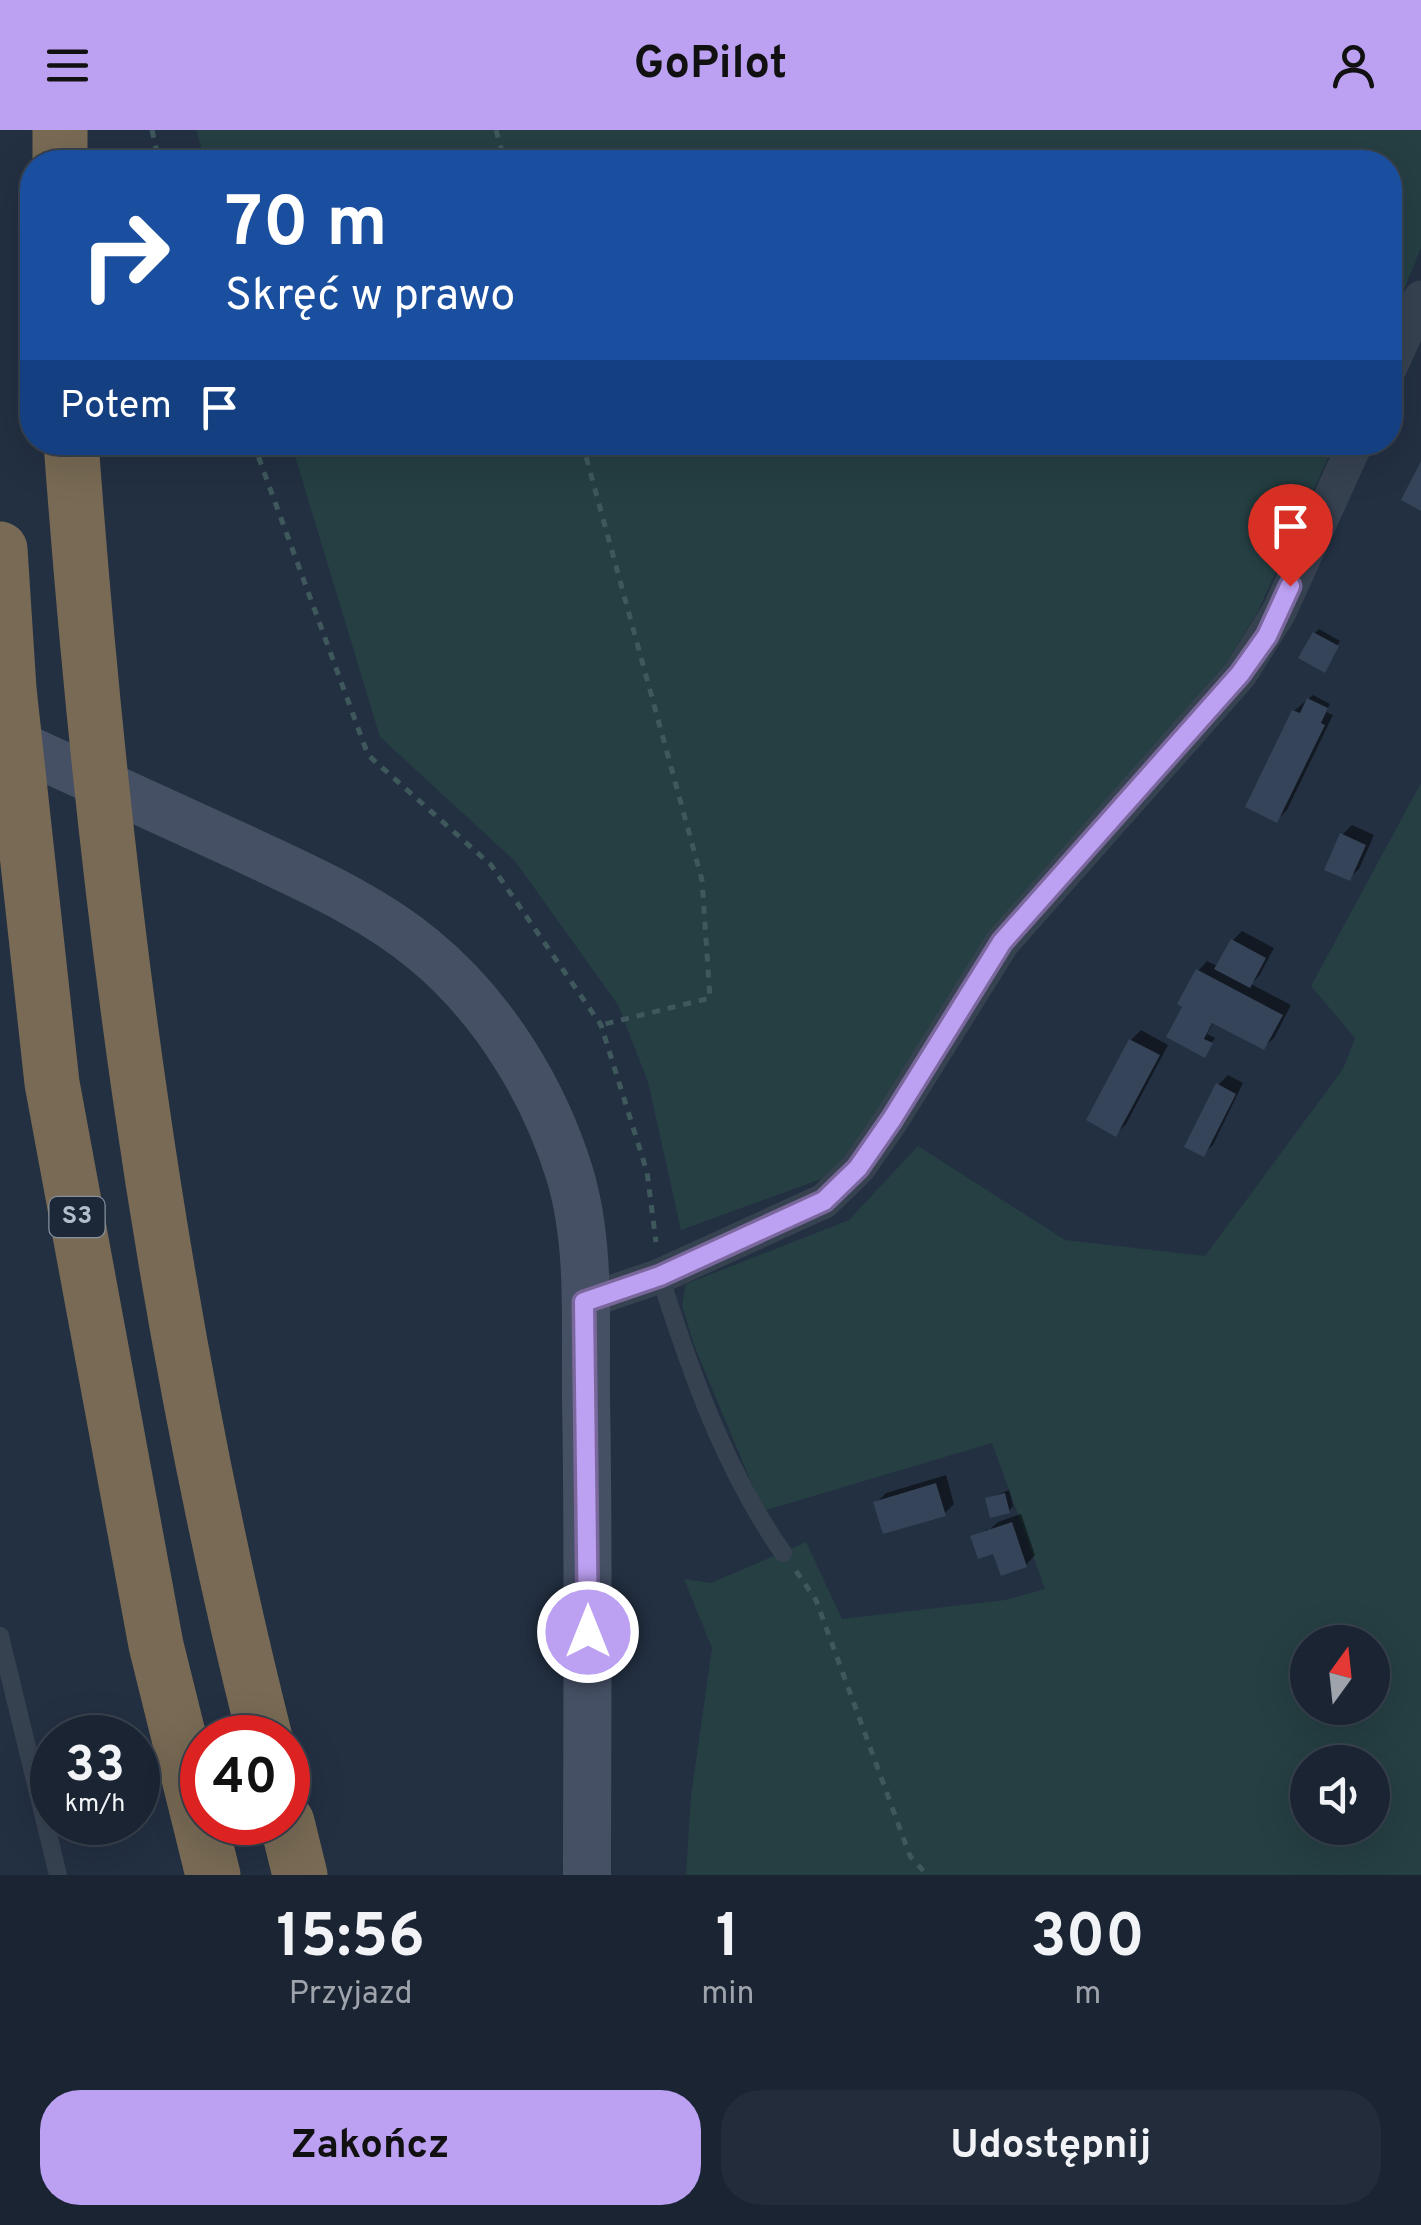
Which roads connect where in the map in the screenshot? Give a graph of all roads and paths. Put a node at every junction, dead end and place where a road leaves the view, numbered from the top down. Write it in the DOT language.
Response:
graph roads {
  1 [pos="1421,298"];
  2 [pos="1402,340"];
  3 [pos="72,455"];
  4 [pos="258,455"];
  5 [pos="586,455"];
  6 [pos="1350,455"];
  7 [pos="0,549"];
  8 [pos="0,737"];
  9 [pos="601,1025"];
  10 [pos="660,1276"];
  11 [pos="584,1302"];
  12 [pos="783,1552"];
  13 [pos="0,1636"];
  14 [pos="259,1715"];
  15 [pos="293,1845"];
  16 [pos="58,1875"];
  17 [pos="214,1875"];
  18 [pos="300,1875"];
  19 [pos="587,1875"];
  20 [pos="927,1875"];
  1 -- 2 [label="street"];
  3 -- 14 [label="highway"];
  4 -- 9 [label="path"];
  5 -- 9 [label="path"];
  6 -- 10 [label="street"];
  7 -- 17 [label="highway, S3"];
  8 -- 11 [label="street"];
  9 -- 10 [label="path"];
  10 -- 11 [label="street"];
  10 -- 12 [label="lane"];
  11 -- 19 [label="street"];
  12 -- 20 [label="path"];
  13 -- 16 [label="lane"];
  15 -- 18 [label="highway"];
}
